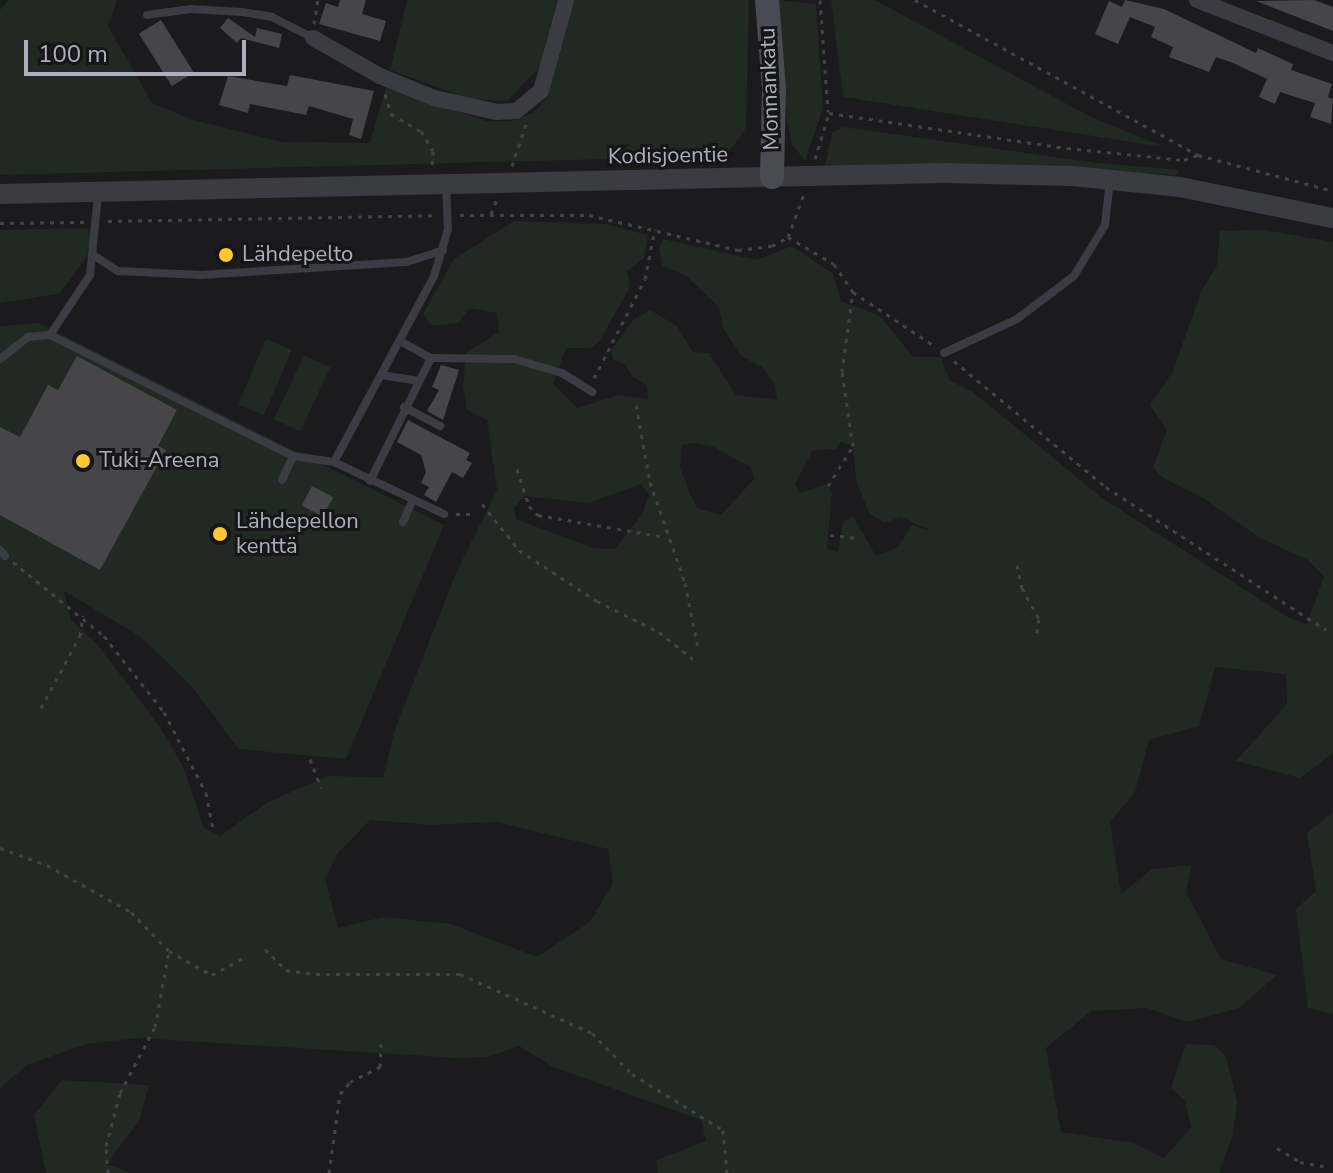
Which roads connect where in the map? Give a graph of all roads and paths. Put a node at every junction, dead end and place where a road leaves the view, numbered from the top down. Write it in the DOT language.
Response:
graph roads {
  1 [pos="318,0"];
  2 [pos="566,0"];
  3 [pos="767,0"];
  4 [pos="820,0"];
  5 [pos="915,0"];
  6 [pos="1197,0"];
  7 [pos="147,15"];
  8 [pos="313,38"];
  9 [pos="1333,53"];
  10 [pos="380,76"];
  11 [pos="529,105"];
  12 [pos="829,113"];
  13 [pos="1198,155"];
  14 [pos="815,159"];
  15 [pos="772,177"];
  16 [pos="1110,180"];
  17 [pos="504,184"];
  18 [pos="439,185"];
  19 [pos="1333,191"];
  20 [pos="0,194"];
  21 [pos="98,194"];
  22 [pos="804,194"];
  23 [pos="447,215"];
  24 [pos="490,216"];
  25 [pos="1333,218"];
  26 [pos="98,221"];
  27 [pos="0,223"];
  28 [pos="655,229"];
  29 [pos="788,237"];
  30 [pos="443,250"];
  31 [pos="93,255"];
  32 [pos="853,292"];
  33 [pos="50,335"];
  34 [pos="400,341"];
  35 [pos="944,353"];
  36 [pos="431,358"];
  37 [pos="0,359"];
  38 [pos="381,375"];
  39 [pos="418,381"];
  40 [pos="593,392"];
  41 [pos="636,405"];
  42 [pos="404,407"];
  43 [pos="440,426"];
  44 [pos="293,456"];
  45 [pos="334,462"];
  46 [pos="517,469"];
  47 [pos="282,480"];
  48 [pos="370,481"];
  49 [pos="828,486"];
  50 [pos="412,502"];
  51 [pos="482,504"];
  52 [pos="444,514"];
  53 [pos="472,514"];
  54 [pos="403,522"];
  55 [pos="830,535"];
  56 [pos="666,537"];
  57 [pos="858,538"];
  58 [pos="2,553"];
  59 [pos="1017,565"];
  60 [pos="83,615"];
  61 [pos="1326,630"];
  62 [pos="1036,638"];
  63 [pos="698,648"];
  64 [pos="693,659"];
  65 [pos="41,708"];
  66 [pos="310,759"];
  67 [pos="321,788"];
  68 [pos="213,830"];
  69 [pos="0,848"];
  70 [pos="265,949"];
  71 [pos="169,951"];
  72 [pos="245,957"];
  73 [pos="381,1044"];
  74 [pos="1277,1148"];
  75 [pos="1329,1167"];
  76 [pos="108,1173"];
  77 [pos="329,1173"];
  78 [pos="727,1173"];
  1 -- 8 [label="path"];
  2 -- 11 [label="street"];
  3 -- 15 [label="main road, Monnankatu"];
  4 -- 12 [label="path"];
  5 -- 13 [label="path"];
  6 -- 9 [label="street"];
  7 -- 8 [label="lane"];
  8 -- 10 [label="street"];
  10 -- 11 [label="street"];
  10 -- 18 [label="path"];
  11 -- 17 [label="path"];
  12 -- 13 [label="path"];
  12 -- 14 [label="path"];
  13 -- 19 [label="path"];
  15 -- 16 [label="street, Kodisjoentie"];
  15 -- 17 [label="street, Kodisjoentie"];
  16 -- 25 [label="street, Kodisjoentie"];
  16 -- 35 [label="lane"];
  17 -- 18 [label="street, Kodisjoentie"];
  17 -- 24 [label="path"];
  18 -- 21 [label="street, Kodisjoentie"];
  18 -- 23 [label="lane"];
  20 -- 21 [label="street, Kodisjoentie"];
  21 -- 26 [label="lane"];
  22 -- 29 [label="path"];
  23 -- 24 [label="path"];
  23 -- 26 [label="path"];
  23 -- 30 [label="lane"];
  24 -- 28 [label="path"];
  26 -- 27 [label="path"];
  26 -- 31 [label="lane"];
  28 -- 29 [label="path"];
  28 -- 40 [label="path"];
  29 -- 32 [label="path"];
  30 -- 31 [label="lane"];
  30 -- 34 [label="lane"];
  31 -- 33 [label="lane"];
  32 -- 35 [label="path"];
  32 -- 49 [label="path"];
  33 -- 37 [label="lane"];
  33 -- 44 [label="lane"];
  34 -- 36 [label="lane"];
  34 -- 38 [label="lane"];
  35 -- 61 [label="path"];
  36 -- 39 [label="lane"];
  36 -- 40 [label="lane"];
  38 -- 39 [label="lane"];
  38 -- 45 [label="lane"];
  39 -- 42 [label="lane"];
  41 -- 56 [label="path"];
  42 -- 43 [label="lane"];
  42 -- 48 [label="lane"];
  44 -- 45 [label="lane"];
  44 -- 47 [label="lane"];
  45 -- 48 [label="lane"];
  46 -- 56 [label="path"];
  48 -- 50 [label="lane"];
  50 -- 52 [label="lane"];
  50 -- 54 [label="lane"];
  51 -- 64 [label="path"];
  52 -- 53 [label="path"];
  55 -- 57 [label="path"];
  56 -- 63 [label="path"];
  58 -- 60 [label="path"];
  59 -- 62 [label="path"];
  60 -- 65 [label="path"];
  60 -- 68 [label="path"];
  66 -- 67 [label="path"];
  69 -- 71 [label="path"];
  70 -- 78 [label="path"];
  71 -- 72 [label="path"];
  71 -- 76 [label="path"];
  73 -- 77 [label="path"];
  74 -- 75 [label="path"];
}
